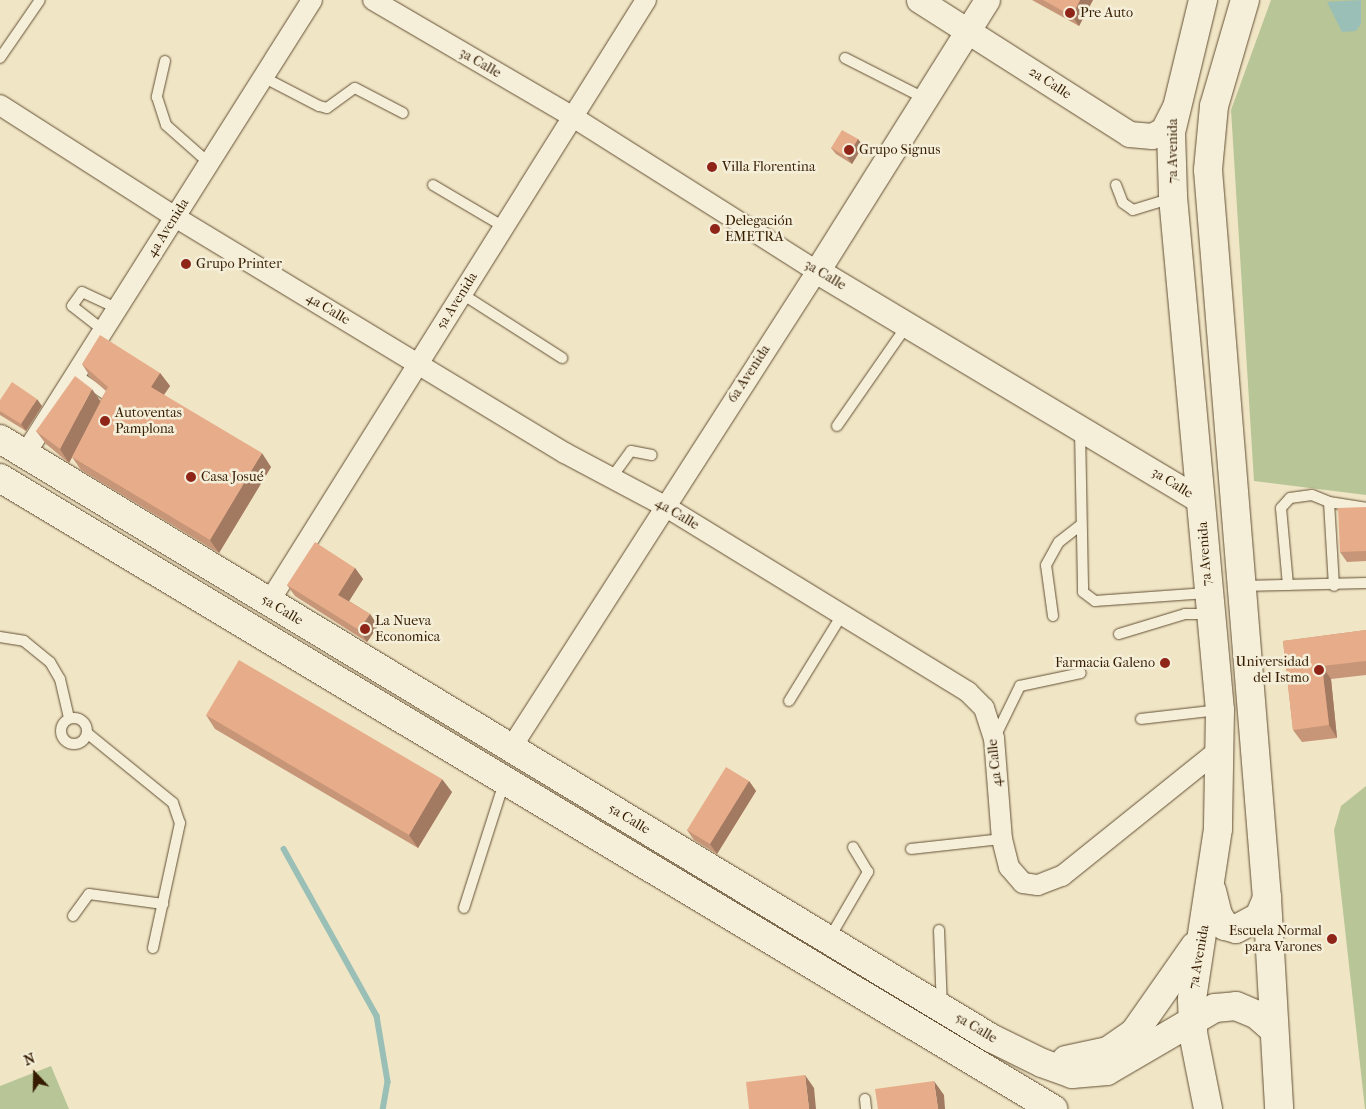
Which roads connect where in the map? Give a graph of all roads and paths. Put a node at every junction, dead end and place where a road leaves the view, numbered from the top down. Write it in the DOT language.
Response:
graph roads {
  1 [pos="40,0"];
  2 [pos="312,0"];
  3 [pos="373,0"];
  4 [pos="646,0"];
  5 [pos="919,0"];
  6 [pos="987,0"];
  7 [pos="1203,0"];
  8 [pos="1245,0"];
  9 [pos="968,30"];
  10 [pos="0,58"];
  11 [pos="845,58"];
  12 [pos="165,61"];
  13 [pos="263,77"];
  14 [pos="925,99"];
  15 [pos="0,105"];
  16 [pos="1174,108"];
  17 [pos="403,113"];
  18 [pos="573,117"];
  19 [pos="208,163"];
  20 [pos="433,185"];
  21 [pos="1116,185"];
  22 [pos="1173,197"];
  23 [pos="174,217"];
  24 [pos="504,227"];
  25 [pos="816,271"];
  26 [pos="462,294"];
  27 [pos="117,308"];
  28 [pos="909,323"];
  29 [pos="103,330"];
  30 [pos="562,358"];
  31 [pos="419,363"];
  32 [pos="75,374"];
  33 [pos="105,413"];
  34 [pos="837,426"];
  35 [pos="1080,426"];
  36 [pos="0,439"];
  37 [pos="652,455"];
  38 [pos="24,456"];
  39 [pos="612,477"];
  40 [pos="0,478"];
  41 [pos="1202,501"];
  42 [pos="1329,502"];
  43 [pos="663,505"];
  44 [pos="1366,508"];
  45 [pos="1081,525"];
  46 [pos="1366,583"];
  47 [pos="1288,585"];
  48 [pos="1241,586"];
  49 [pos="1334,586"];
  50 [pos="269,602"];
  51 [pos="1209,604"];
  52 [pos="842,616"];
  53 [pos="1053,616"];
  54 [pos="1119,634"];
  55 [pos="0,637"];
  56 [pos="1081,673"];
  57 [pos="789,701"];
  58 [pos="1220,710"];
  59 [pos="69,718"];
  60 [pos="1141,719"];
  61 [pos="87,733"];
  62 [pos="994,738"];
  63 [pos="511,748"];
  64 [pos="1221,748"];
  65 [pos="504,783"];
  66 [pos="1002,839"];
  67 [pos="853,847"];
  68 [pos="911,849"];
  69 [pos="1210,885"];
  70 [pos="1266,898"];
  71 [pos="163,904"];
  72 [pos="464,908"];
  73 [pos="73,916"];
  74 [pos="939,930"];
  75 [pos="1204,932"];
  76 [pos="829,940"];
  77 [pos="153,948"];
  78 [pos="942,1008"];
  79 [pos="1192,1019"];
  80 [pos="1271,1027"];
  81 [pos="1042,1063"];
  82 [pos="1052,1109"];
  83 [pos="1208,1109"];
  84 [pos="1279,1109"];
  1 -- 10 [label="lane"];
  2 -- 13 [label="street, 4a Avenida"];
  3 -- 18 [label="street, 3a Calle"];
  4 -- 18 [label="street, 5a Avenida"];
  5 -- 9 [label="street, 2a Calle"];
  6 -- 9 [label="street, 6a Avenida"];
  7 -- 16 [label="main road, 7a Avenida"];
  8 -- 48 [label="main road"];
  9 -- 14 [label="street, 6a Avenida"];
  9 -- 16 [label="street, 2a Calle"];
  11 -- 14 [label="lane"];
  12 -- 19 [label="lane"];
  13 -- 17 [label="lane"];
  13 -- 19 [label="street, 4a Avenida"];
  14 -- 25 [label="street, 6a Avenida"];
  15 -- 23 [label="street, 4a Calle"];
  16 -- 22 [label="main road, 7a Avenida"];
  18 -- 24 [label="street, 5a Avenida"];
  18 -- 25 [label="street, 3a Calle"];
  19 -- 23 [label="street, 4a Avenida"];
  20 -- 24 [label="lane"];
  21 -- 22 [label="lane"];
  22 -- 41 [label="main road, 7a Avenida"];
  23 -- 27 [label="street, 4a Avenida"];
  23 -- 31 [label="street, 4a Calle"];
  24 -- 26 [label="street, 5a Avenida"];
  25 -- 28 [label="street, 3a Calle"];
  25 -- 43 [label="street, 6a Avenida"];
  26 -- 30 [label="lane"];
  26 -- 31 [label="street, 5a Avenida"];
  27 -- 29 [label="street, 4a Avenida"];
  27 -- 29 [label="lane"];
  28 -- 34 [label="lane"];
  28 -- 35 [label="street, 3a Calle"];
  29 -- 32 [label="street, 4a Avenida"];
  31 -- 39 [label="street, 4a Calle"];
  31 -- 50 [label="street, 5a Avenida"];
  32 -- 33 [label="lane"];
  32 -- 38 [label="street, 4a Avenida"];
  35 -- 41 [label="street, 3a Calle"];
  35 -- 45 [label="lane"];
  36 -- 38 [label="main road, 5a Calle"];
  37 -- 39 [label="lane"];
  38 -- 50 [label="main road, 5a Calle"];
  39 -- 43 [label="street, 4a Calle"];
  40 -- 65 [label="main road"];
  41 -- 51 [label="main road, 7a Avenida"];
  42 -- 44 [label="lane"];
  42 -- 47 [label="lane"];
  42 -- 49 [label="lane"];
  43 -- 52 [label="street, 4a Calle"];
  43 -- 63 [label="street, 6a Avenida"];
  45 -- 51 [label="lane"];
  45 -- 53 [label="lane"];
  46 -- 49 [label="lane"];
  47 -- 48 [label="lane"];
  47 -- 49 [label="lane"];
  48 -- 70 [label="main road"];
  50 -- 63 [label="main road, 5a Calle"];
  51 -- 54 [label="lane"];
  51 -- 58 [label="main road, 7a Avenida"];
  52 -- 57 [label="lane"];
  52 -- 62 [label="street, 4a Calle"];
  55 -- 59 [label="lane"];
  56 -- 62 [label="lane"];
  58 -- 60 [label="lane"];
  58 -- 64 [label="main road, 7a Avenida"];
  59 -- 61 [label="lane"];
  59 -- 61 [label="lane"];
  61 -- 71 [label="lane"];
  62 -- 66 [label="street, 4a Calle"];
  63 -- 76 [label="main road, 5a Calle"];
  64 -- 66 [label="street, 4a Calle"];
  64 -- 69 [label="main road, 7a Avenida"];
  65 -- 72 [label="lane"];
  65 -- 82 [label="main road"];
  66 -- 68 [label="lane"];
  67 -- 76 [label="lane"];
  69 -- 70 [label="main road"];
  69 -- 75 [label="main road, 7a Avenida"];
  70 -- 80 [label="main road"];
  71 -- 73 [label="lane"];
  71 -- 77 [label="lane"];
  74 -- 78 [label="lane"];
  75 -- 79 [label="main road, 7a Avenida"];
  75 -- 81 [label="main road"];
  76 -- 78 [label="main road, 5a Calle"];
  78 -- 81 [label="main road, 5a Calle"];
  79 -- 80 [label="main road, 5a Calle"];
  79 -- 81 [label="main road, 5a Calle"];
  79 -- 83 [label="main road, 7a Avenida"];
  80 -- 84 [label="main road"];
}
